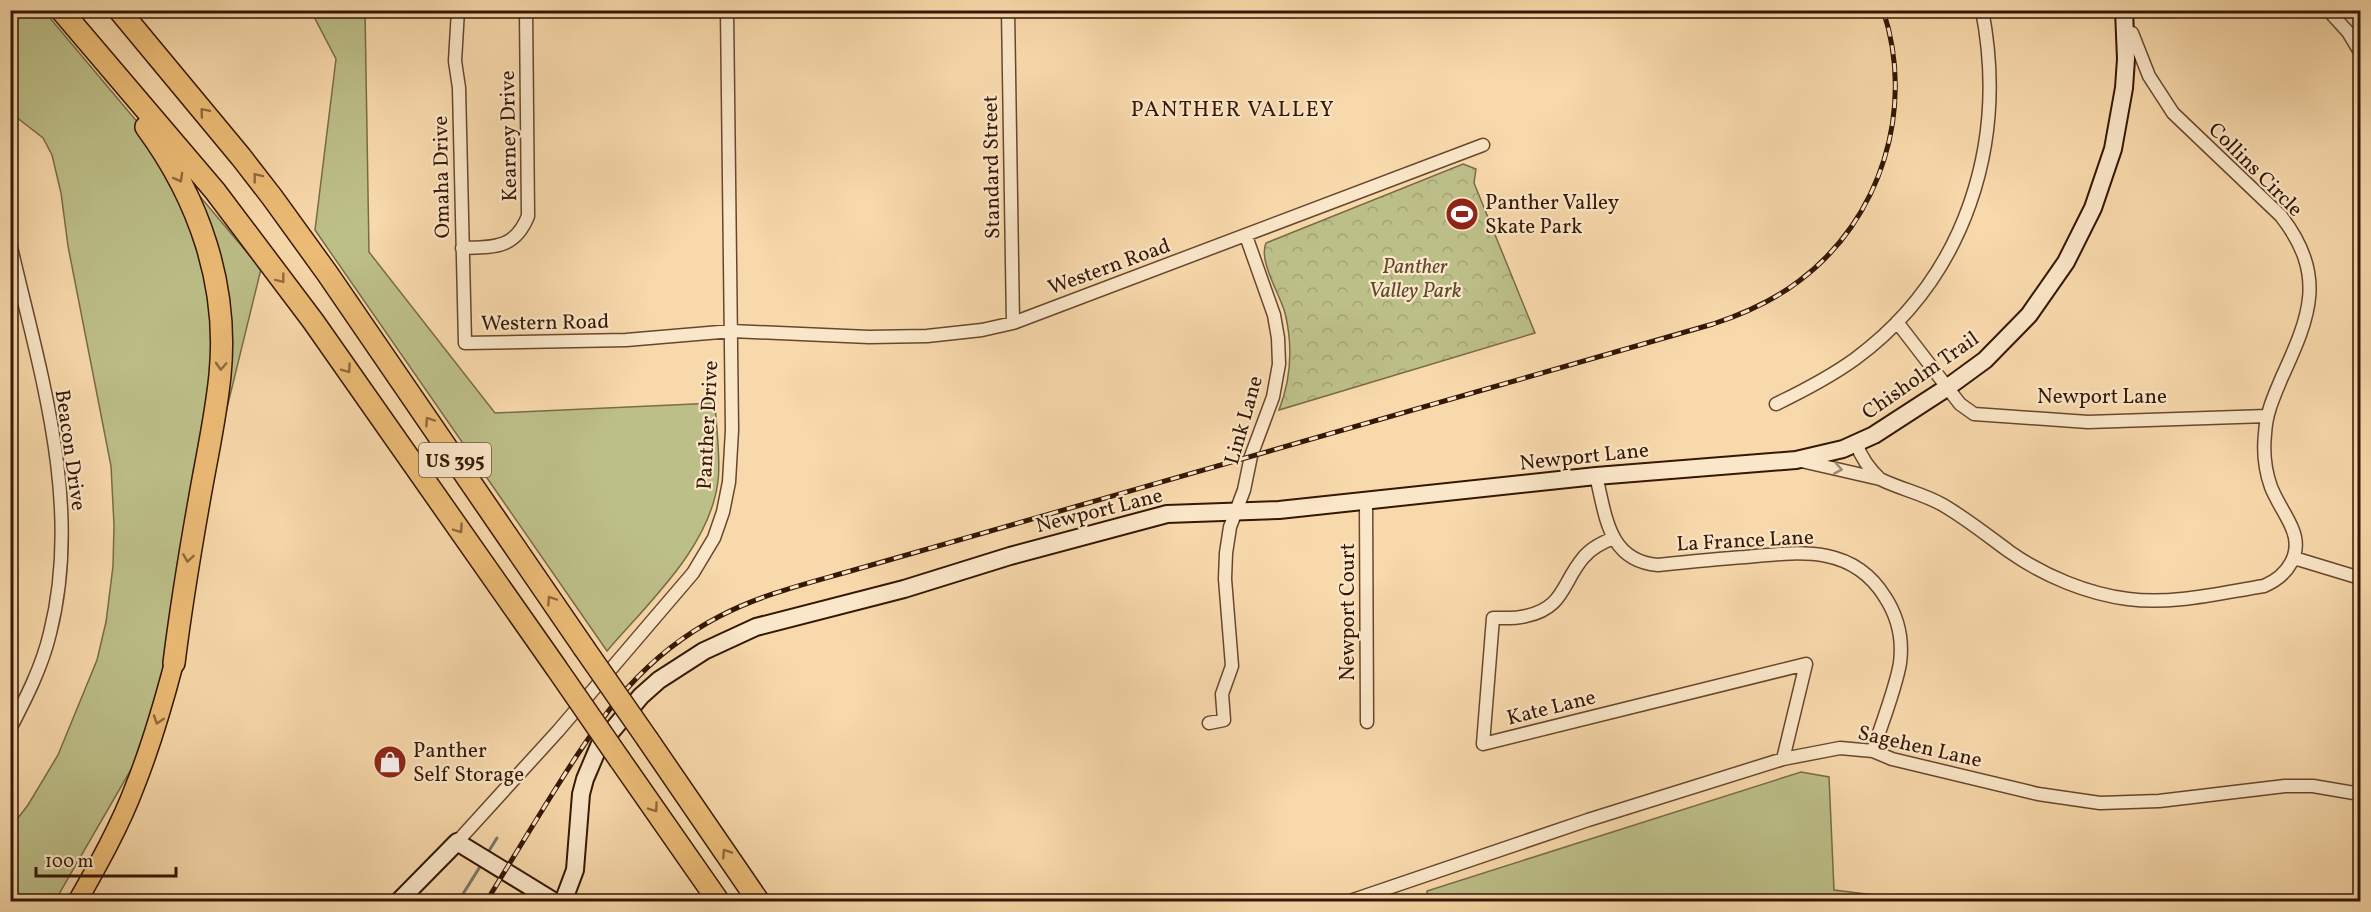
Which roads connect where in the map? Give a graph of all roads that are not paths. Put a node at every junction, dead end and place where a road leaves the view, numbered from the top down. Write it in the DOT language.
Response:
graph roads {
  1 [pos="61,10"];
  2 [pos="119,10"];
  3 [pos="458,10"];
  4 [pos="526,10"];
  5 [pos="727,10"];
  6 [pos="1008,10"];
  7 [pos="1982,10"];
  8 [pos="2124,10"];
  9 [pos="2328,10"];
  10 [pos="2126,35"];
  11 [pos="2361,51"];
  12 [pos="1483,145"];
  13 [pos="1246,236"];
  14 [pos="10,243"];
  15 [pos="462,248"];
  16 [pos="1897,322"];
  17 [pos="1013,323"];
  18 [pos="732,331"];
  19 [pos="465,343"];
  20 [pos="1948,387"];
  21 [pos="1776,404"];
  22 [pos="2267,416"];
  23 [pos="1856,443"];
  24 [pos="1796,460"];
  25 [pos="1596,476"];
  26 [pos="1880,479"];
  27 [pos="1366,501"];
  28 [pos="1238,512"];
  29 [pos="1614,538"];
  30 [pos="2294,558"];
  31 [pos="2361,578"];
  32 [pos="174,663"];
  33 [pos="1367,722"];
  34 [pos="1209,723"];
  35 [pos="10,729"];
  36 [pos="1873,751"];
  37 [pos="1783,759"];
  38 [pos="2361,794"];
  39 [pos="457,842"];
  40 [pos="1376,897"];
  41 [pos="77,902"];
  42 [pos="398,902"];
  43 [pos="555,902"];
  44 [pos="563,902"];
  45 [pos="719,902"];
  46 [pos="759,902"];
  47 [pos="1347,902"];
  1 -- 32 [label="highway, one-way"];
  1 -- 45 [label="highway, US 395, one-way, bridge"];
  46 -- 2 [label="highway, US 395, one-way, bridge"];
  3 -- 15 [label="street, Omaha Drive"];
  4 -- 15 [label="street, Kearney Drive"];
  5 -- 18 [label="street, Panther Drive"];
  6 -- 17 [label="street, Standard Street"];
  7 -- 16 [label="street"];
  8 -- 10 [label="street, Chisholm Trail"];
  9 -- 11 [label="street"];
  10 -- 20 [label="street, Chisholm Trail"];
  10 -- 22 [label="street, Collins Circle"];
  12 -- 13 [label="street, Western Road"];
  13 -- 17 [label="street, Western Road"];
  13 -- 28 [label="street, Link Lane"];
  14 -- 35 [label="street, Beacon Drive"];
  15 -- 19 [label="street, Omaha Drive"];
  16 -- 20 [label="street, Newport Lane"];
  16 -- 21 [label="street"];
  17 -- 18 [label="street, Western Road"];
  18 -- 19 [label="street, Western Road"];
  18 -- 39 [label="street, Panther Drive"];
  20 -- 22 [label="street, Newport Lane"];
  20 -- 23 [label="street, Chisholm Trail"];
  22 -- 30 [label="street, Collins Circle"];
  23 -- 24 [label="street, Newport Lane"];
  23 -- 26 [label="street"];
  24 -- 25 [label="street, Newport Lane"];
  24 -- 26 [label="street, one-way"];
  25 -- 27 [label="street, Newport Lane"];
  25 -- 29 [label="street"];
  26 -- 30 [label="street"];
  27 -- 28 [label="street, Newport Lane"];
  27 -- 33 [label="street, Newport Court"];
  28 -- 34 [label="street, Link Lane"];
  28 -- 44 [label="street, Newport Lane"];
  29 -- 36 [label="street, La France Lane"];
  29 -- 37 [label="street, Kate Lane"];
  30 -- 31 [label="street"];
  32 -- 41 [label="main road, one-way"];
  36 -- 37 [label="street, Sagehen Lane"];
  36 -- 38 [label="street, Sagehen Lane"];
  37 -- 40 [label="street, Sagehen Lane"];
  39 -- 42 [label="street, Panther Drive"];
  39 -- 43 [label="street"];
  40 -- 47 [label="street, Sagehen Lane"];
}
